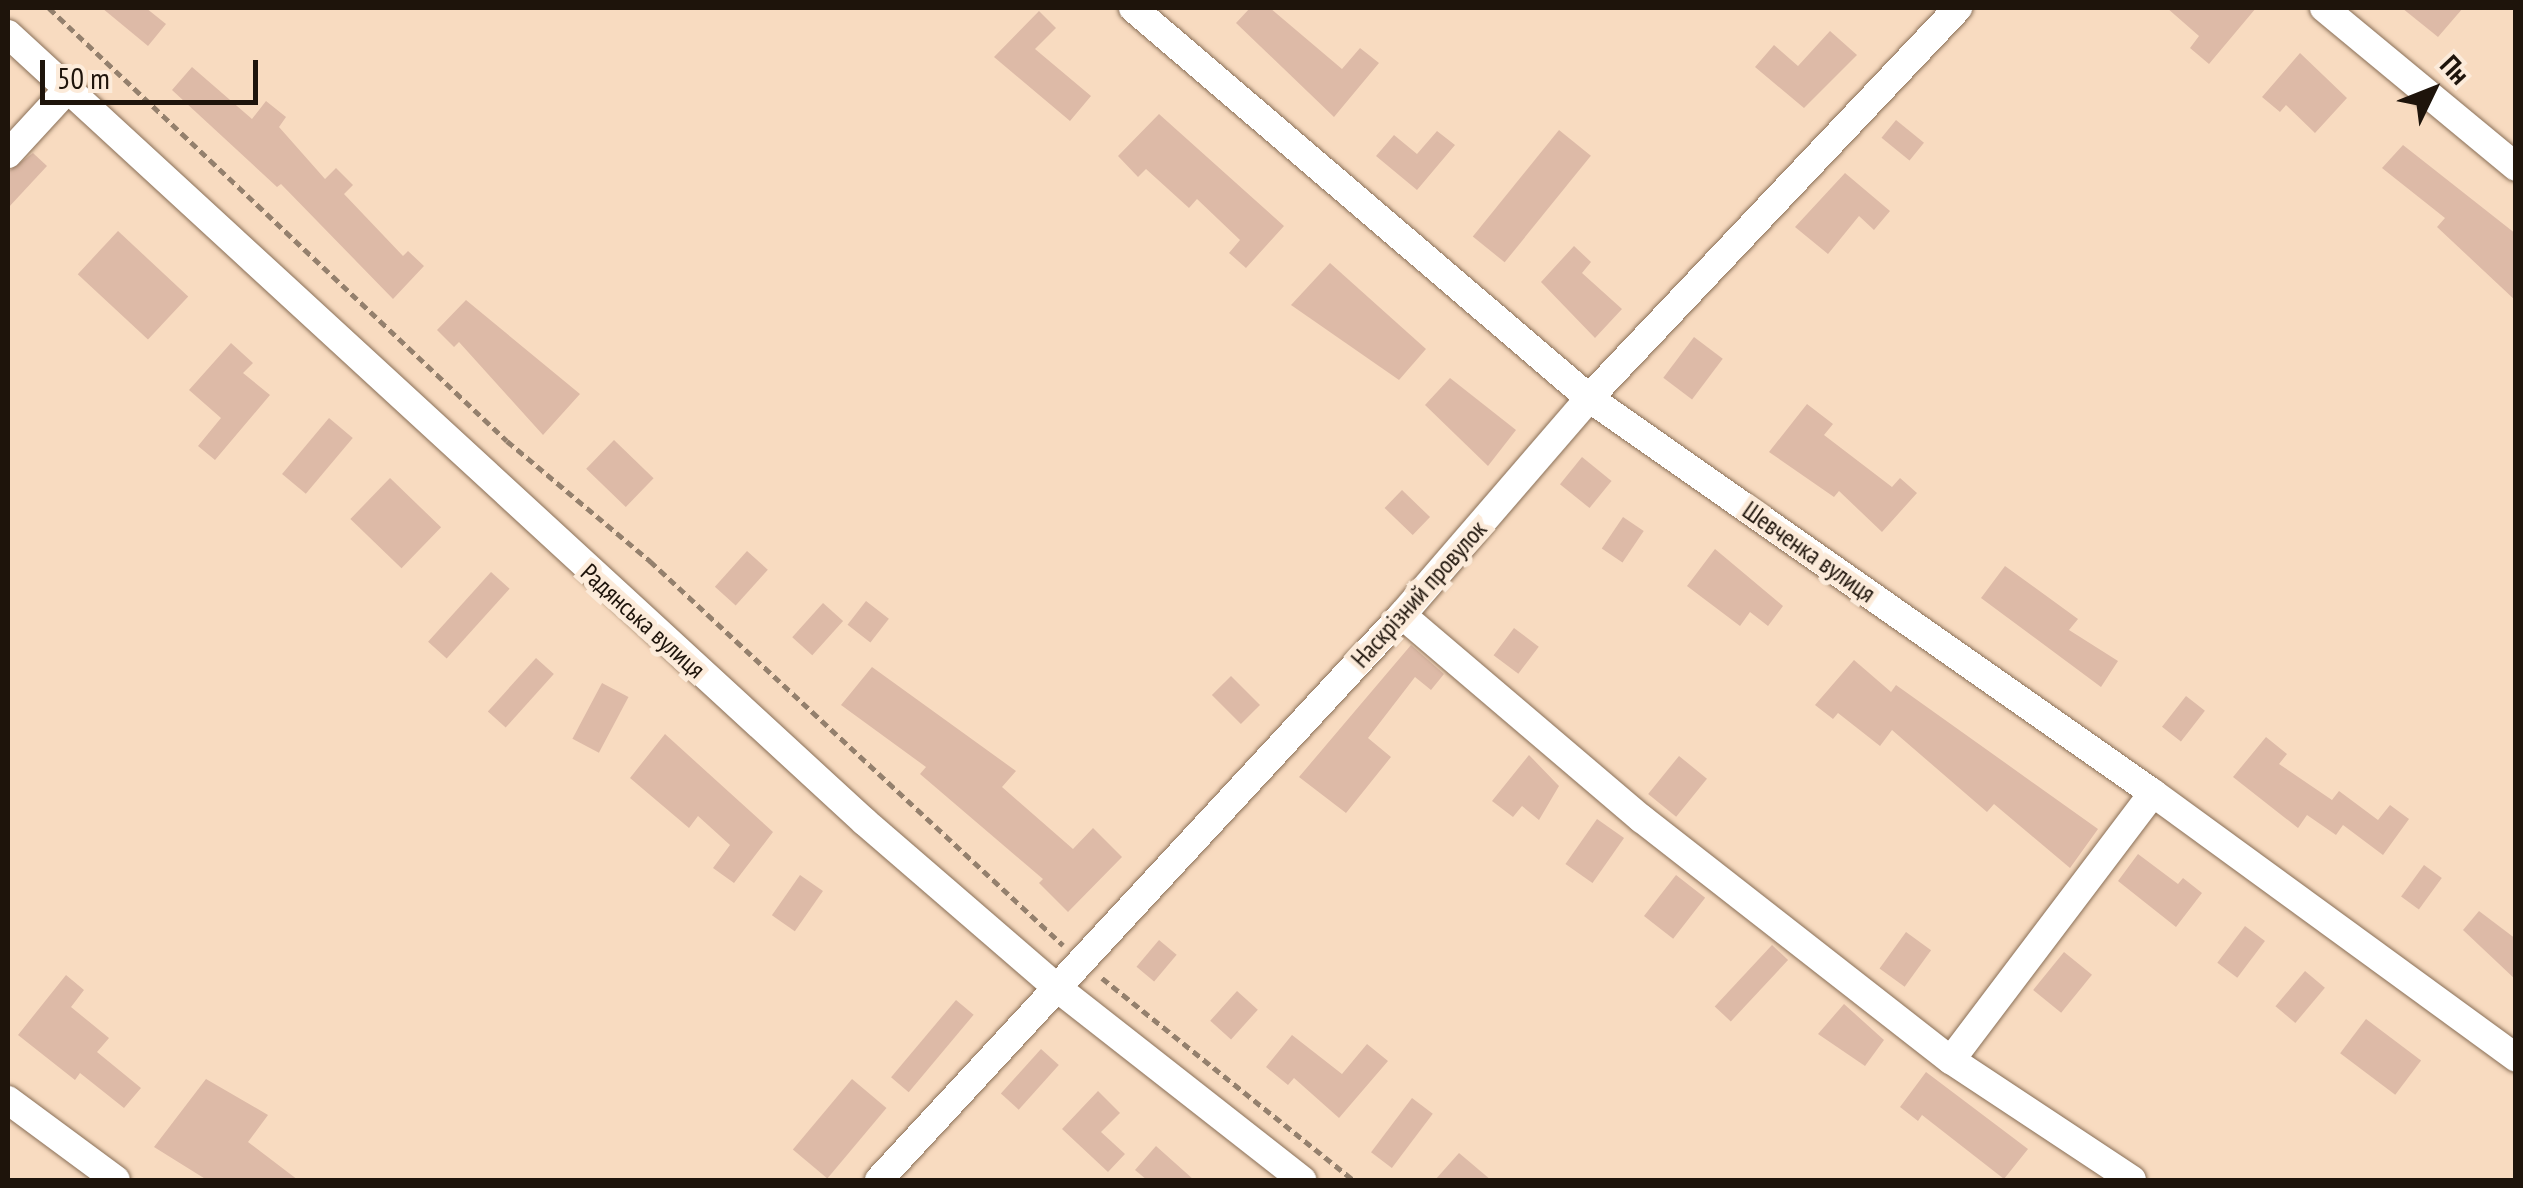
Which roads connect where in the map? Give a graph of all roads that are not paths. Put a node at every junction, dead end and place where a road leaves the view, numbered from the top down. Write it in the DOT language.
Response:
graph roads {
  1 [pos="1134,8"];
  2 [pos="1958,8"];
  3 [pos="2324,8"];
  4 [pos="8,34"];
  5 [pos="66,91"];
  6 [pos="8,154"];
  7 [pos="2516,167"];
  8 [pos="1589,398"];
  9 [pos="1402,615"];
  10 [pos="2153,793"];
  11 [pos="1056,988"];
  12 [pos="2516,1058"];
  13 [pos="1951,1060"];
  14 [pos="8,1100"];
  15 [pos="116,1180"];
  16 [pos="879,1180"];
  17 [pos="1302,1180"];
  18 [pos="2132,1180"];
  1 -- 8 [label="street, Шевченка вулиця"];
  2 -- 8 [label="street, Наскрізний провулок"];
  3 -- 7 [label="street"];
  4 -- 5 [label="street, Радянська вулиця"];
  5 -- 6 [label="street"];
  5 -- 11 [label="street, Радянська вулиця"];
  8 -- 9 [label="street, Наскрізний провулок"];
  8 -- 10 [label="street, Шевченка вулиця"];
  9 -- 11 [label="street, Наскрізний провулок"];
  9 -- 13 [label="street"];
  10 -- 12 [label="street, Шевченка вулиця"];
  10 -- 13 [label="street"];
  11 -- 16 [label="street, Наскрізний провулок"];
  11 -- 17 [label="street, Радянська вулиця"];
  13 -- 18 [label="street"];
  14 -- 15 [label="street"];
}
